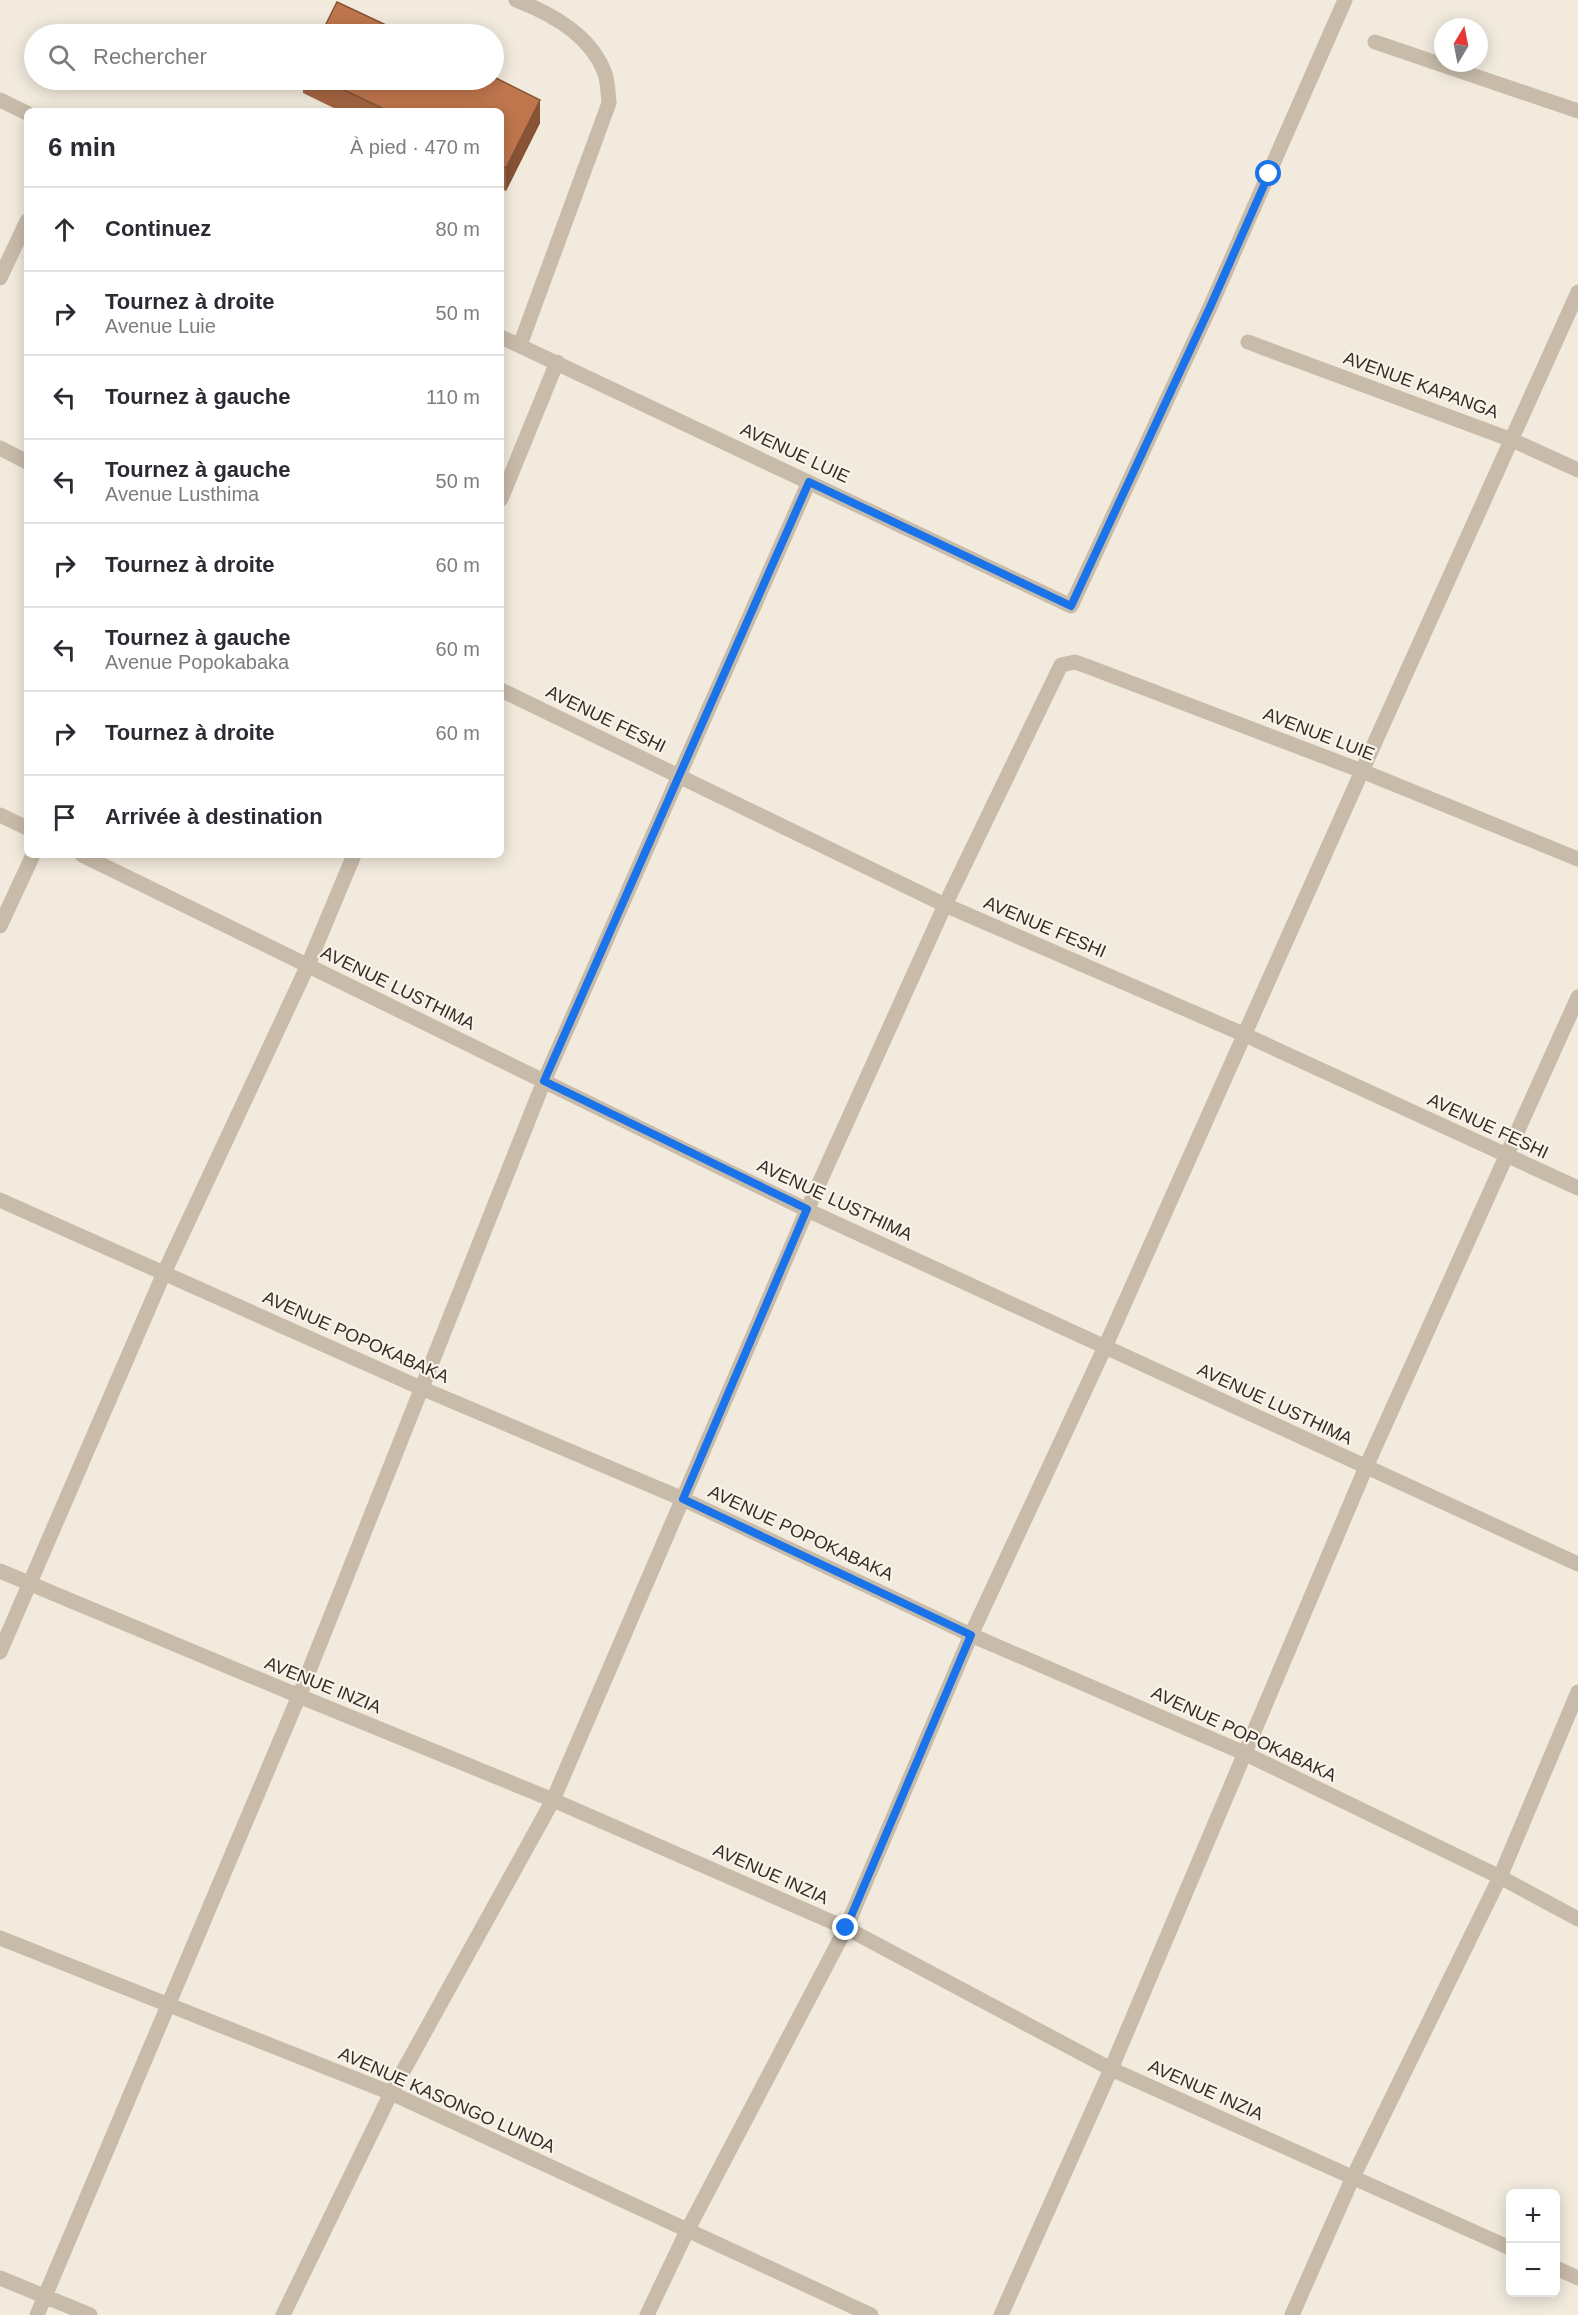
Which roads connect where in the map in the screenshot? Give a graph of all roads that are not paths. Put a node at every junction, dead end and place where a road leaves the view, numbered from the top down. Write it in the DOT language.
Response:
graph roads {
  1 [pos="516,0"];
  2 [pos="1345,0"];
  3 [pos="1375,42"];
  4 [pos="0,100"];
  5 [pos="1578,111"];
  6 [pos="24,112"];
  7 [pos="24,227"];
  8 [pos="0,278"];
  9 [pos="1578,292"];
  10 [pos="504,338"];
  11 [pos="1248,342"];
  12 [pos="520,345"];
  13 [pos="557,362"];
  14 [pos="1512,440"];
  15 [pos="0,448"];
  16 [pos="24,460"];
  17 [pos="1578,470"];
  18 [pos="809,482"];
  19 [pos="504,492"];
  20 [pos="504,691"];
  21 [pos="1362,771"];
  22 [pos="679,776"];
  23 [pos="0,815"];
  24 [pos="24,827"];
  25 [pos="32,858"];
  26 [pos="88,858"];
  27 [pos="353,858"];
  28 [pos="1578,860"];
  29 [pos="945,905"];
  30 [pos="0,926"];
  31 [pos="308,965"];
  32 [pos="1578,997"];
  33 [pos="1244,1034"];
  34 [pos="544,1081"];
  35 [pos="1506,1156"];
  36 [pos="1578,1188"];
  37 [pos="0,1200"];
  38 [pos="807,1209"];
  39 [pos="164,1273"];
  40 [pos="1105,1347"];
  41 [pos="421,1388"];
  42 [pos="1366,1467"];
  43 [pos="683,1499"];
  44 [pos="1578,1564"];
  45 [pos="0,1571"];
  46 [pos="30,1583"];
  47 [pos="971,1635"];
  48 [pos="0,1652"];
  49 [pos="1578,1692"];
  50 [pos="299,1696"];
  51 [pos="1244,1753"];
  52 [pos="553,1800"];
  53 [pos="1500,1877"];
  54 [pos="1578,1919"];
  55 [pos="846,1928"];
  56 [pos="0,1938"];
  57 [pos="167,2004"];
  58 [pos="1111,2069"];
  59 [pos="391,2093"];
  60 [pos="1353,2177"];
  61 [pos="687,2231"];
  62 [pos="1506,2246"];
  63 [pos="1560,2270"];
  64 [pos="0,2278"];
  65 [pos="1578,2278"];
  66 [pos="45,2296"];
  67 [pos="36,2315"];
  68 [pos="90,2315"];
  69 [pos="283,2315"];
  70 [pos="647,2315"];
  71 [pos="871,2315"];
  72 [pos="1000,2315"];
  73 [pos="1292,2315"];
  1 -- 12 [label="street"];
  2 -- 18 [label="street, AVENUE LUIE"];
  3 -- 5 [label="street"];
  4 -- 6 [label="street"];
  7 -- 8 [label="street"];
  9 -- 14 [label="street"];
  10 -- 12 [label="street, AVENUE LUIE"];
  11 -- 14 [label="street, AVENUE KAPANGA"];
  12 -- 13 [label="street, AVENUE LUIE"];
  13 -- 18 [label="street, AVENUE LUIE"];
  13 -- 19 [label="street"];
  14 -- 17 [label="street, AVENUE KAPANGA"];
  14 -- 21 [label="street"];
  15 -- 16 [label="street"];
  18 -- 22 [label="street"];
  20 -- 22 [label="street, AVENUE FESHI"];
  21 -- 28 [label="street, AVENUE LUIE"];
  21 -- 29 [label="street, AVENUE LUIE"];
  21 -- 33 [label="street"];
  22 -- 29 [label="street, AVENUE FESHI"];
  22 -- 34 [label="street"];
  23 -- 24 [label="street"];
  25 -- 30 [label="street"];
  26 -- 31 [label="street, AVENUE LUSTHIMA"];
  27 -- 31 [label="street"];
  29 -- 33 [label="street, AVENUE FESHI"];
  29 -- 38 [label="street"];
  31 -- 34 [label="street, AVENUE LUSTHIMA"];
  31 -- 39 [label="street"];
  32 -- 35 [label="street"];
  33 -- 35 [label="street, AVENUE FESHI"];
  33 -- 40 [label="street"];
  34 -- 38 [label="street, AVENUE LUSTHIMA"];
  34 -- 41 [label="street"];
  35 -- 36 [label="street, AVENUE FESHI"];
  35 -- 42 [label="street"];
  37 -- 39 [label="street, AVENUE POPOKABAKA"];
  38 -- 40 [label="street, AVENUE LUSTHIMA"];
  38 -- 43 [label="street"];
  39 -- 41 [label="street, AVENUE POPOKABAKA"];
  39 -- 46 [label="street"];
  40 -- 42 [label="street, AVENUE LUSTHIMA"];
  40 -- 47 [label="street"];
  41 -- 43 [label="street, AVENUE POPOKABAKA"];
  41 -- 50 [label="street"];
  42 -- 44 [label="street, AVENUE LUSTHIMA"];
  42 -- 51 [label="street"];
  43 -- 47 [label="street, AVENUE POPOKABAKA"];
  43 -- 52 [label="street"];
  45 -- 46 [label="street, AVENUE INZIA"];
  46 -- 48 [label="street"];
  46 -- 50 [label="street, AVENUE INZIA"];
  47 -- 51 [label="street, AVENUE POPOKABAKA"];
  47 -- 55 [label="street"];
  49 -- 53 [label="street"];
  50 -- 52 [label="street, AVENUE INZIA"];
  50 -- 57 [label="street"];
  51 -- 53 [label="street, AVENUE POPOKABAKA"];
  51 -- 58 [label="street"];
  52 -- 55 [label="street, AVENUE INZIA"];
  52 -- 59 [label="street"];
  53 -- 54 [label="street, AVENUE POPOKABAKA"];
  53 -- 60 [label="street"];
  55 -- 58 [label="street, AVENUE INZIA"];
  55 -- 61 [label="street"];
  56 -- 57 [label="street, AVENUE KASONGO LUNDA"];
  57 -- 59 [label="street, AVENUE KASONGO LUNDA"];
  57 -- 66 [label="street"];
  58 -- 60 [label="street, AVENUE INZIA"];
  58 -- 72 [label="street"];
  59 -- 61 [label="street, AVENUE KASONGO LUNDA"];
  59 -- 69 [label="street"];
  60 -- 62 [label="street, AVENUE INZIA"];
  60 -- 73 [label="street"];
  61 -- 70 [label="street"];
  61 -- 71 [label="street, AVENUE KASONGO LUNDA"];
  63 -- 65 [label="street"];
  64 -- 66 [label="street"];
  66 -- 67 [label="street"];
  66 -- 68 [label="street"];
}
